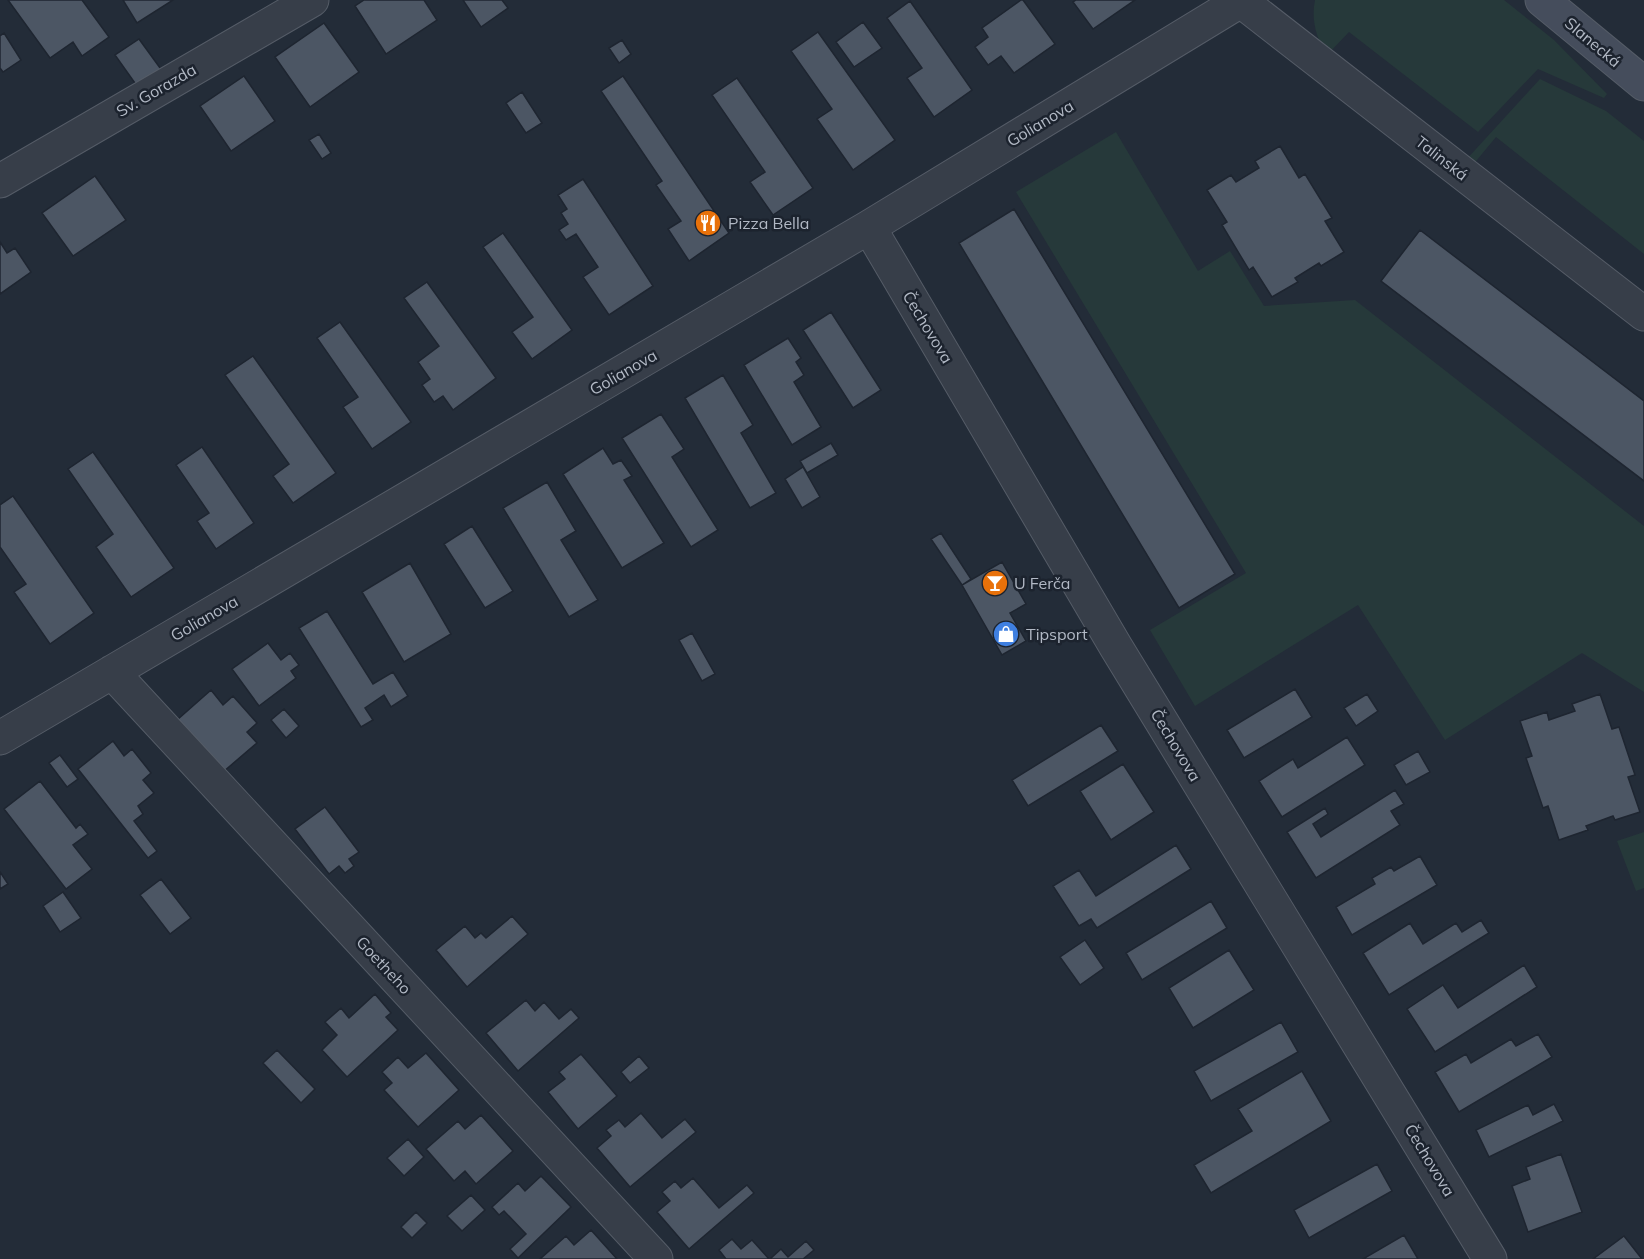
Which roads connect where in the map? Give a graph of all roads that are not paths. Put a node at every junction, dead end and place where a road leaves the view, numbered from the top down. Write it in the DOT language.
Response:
graph roads {
  1 [pos="312,0"];
  2 [pos="1242,0"];
  3 [pos="1542,0"];
  4 [pos="1644,84"];
  5 [pos="0,181"];
  6 [pos="869,227"];
  7 [pos="1644,314"];
  8 [pos="112,672"];
  9 [pos="0,738"];
  10 [pos="657,1259"];
  11 [pos="1490,1259"];
  1 -- 5 [label="street, Sv. Gorazda"];
  2 -- 6 [label="street, Golianova"];
  2 -- 7 [label="street, Talinská"];
  3 -- 4 [label="main road, Slanecká"];
  6 -- 8 [label="street, Golianova"];
  6 -- 11 [label="street, Čechovova"];
  8 -- 9 [label="street, Golianova"];
  8 -- 10 [label="street, Goetheho"];
}
